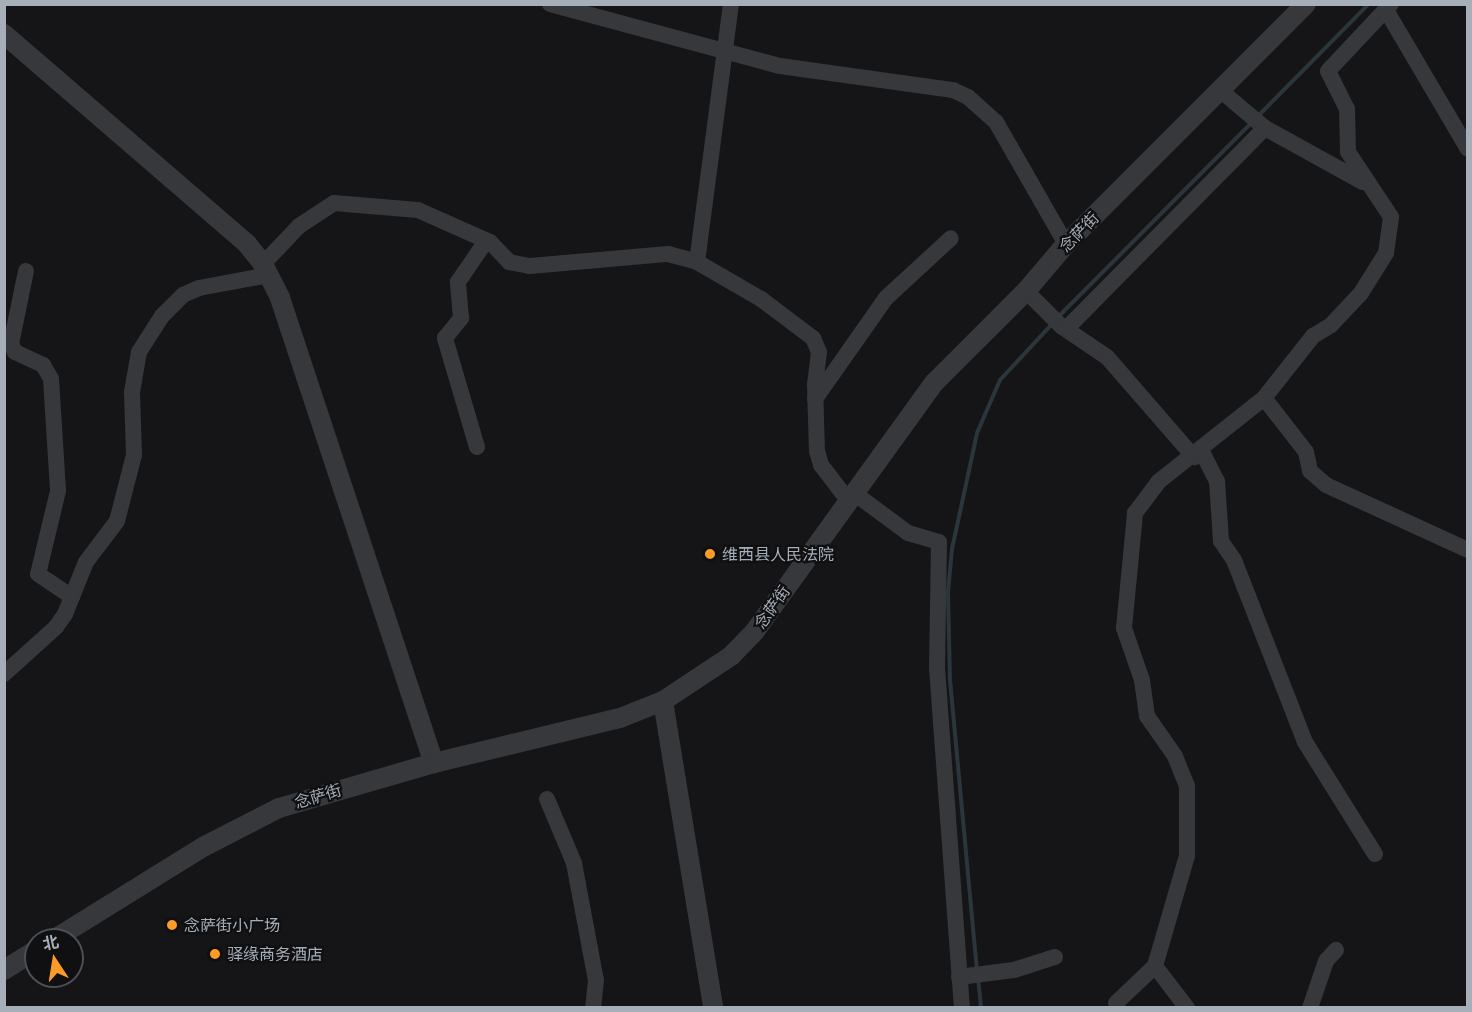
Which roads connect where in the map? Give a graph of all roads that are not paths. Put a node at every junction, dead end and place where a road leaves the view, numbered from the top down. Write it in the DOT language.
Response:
graph roads {
  1 [pos="550,4"];
  2 [pos="731,4"];
  3 [pos="1306,4"];
  4 [pos="1388,7"];
  5 [pos="4,34"];
  6 [pos="724,53"];
  7 [pos="1220,90"];
  8 [pos="1263,126"];
  9 [pos="1467,149"];
  10 [pos="1371,187"];
  11 [pos="951,238"];
  12 [pos="486,241"];
  13 [pos="1066,244"];
  14 [pos="697,262"];
  15 [pos="266,270"];
  16 [pos="26,271"];
  17 [pos="1026,291"];
  18 [pos="1059,323"];
  19 [pos="1264,398"];
  20 [pos="815,399"];
  21 [pos="477,447"];
  22 [pos="1198,453"];
  23 [pos="851,496"];
  24 [pos="1467,550"];
  25 [pos="72,597"];
  26 [pos="4,674"];
  27 [pos="663,701"];
  28 [pos="434,763"];
  29 [pos="547,799"];
  30 [pos="1375,854"];
  31 [pos="72,928"];
  32 [pos="1336,950"];
  33 [pos="1055,957"];
  34 [pos="24,958"];
  35 [pos="1155,966"];
  36 [pos="4,970"];
  37 [pos="959,977"];
  38 [pos="1116,1003"];
  39 [pos="593,1008"];
  40 [pos="713,1008"];
  41 [pos="962,1008"];
  42 [pos="1187,1008"];
  43 [pos="1310,1008"];
  1 -- 6 [label="street"];
  2 -- 6 [label="street"];
  3 -- 7 [label="street, 念萨街"];
  4 -- 9 [label="street"];
  4 -- 10 [label="street"];
  5 -- 15 [label="street"];
  6 -- 13 [label="street"];
  6 -- 14 [label="street"];
  7 -- 8 [label="street"];
  7 -- 13 [label="street, 念萨街"];
  8 -- 10 [label="street"];
  8 -- 18 [label="street"];
  10 -- 19 [label="street"];
  11 -- 20 [label="street"];
  12 -- 14 [label="street"];
  12 -- 15 [label="street"];
  12 -- 21 [label="street"];
  13 -- 17 [label="street, 念萨街"];
  14 -- 20 [label="street"];
  15 -- 25 [label="street"];
  15 -- 28 [label="street"];
  16 -- 25 [label="street"];
  17 -- 18 [label="street"];
  17 -- 23 [label="street, 念萨街"];
  18 -- 22 [label="street"];
  19 -- 22 [label="street"];
  19 -- 24 [label="street"];
  20 -- 23 [label="street"];
  22 -- 30 [label="street"];
  22 -- 35 [label="street"];
  23 -- 27 [label="street, 念萨街"];
  23 -- 37 [label="street"];
  25 -- 26 [label="street"];
  27 -- 28 [label="street, 念萨街"];
  27 -- 40 [label="street"];
  28 -- 31 [label="street, 念萨街"];
  29 -- 39 [label="street"];
  32 -- 43 [label="street"];
  33 -- 37 [label="street"];
  34 -- 36 [label="street"];
  35 -- 38 [label="street"];
  35 -- 42 [label="street"];
  37 -- 41 [label="street"];
}
